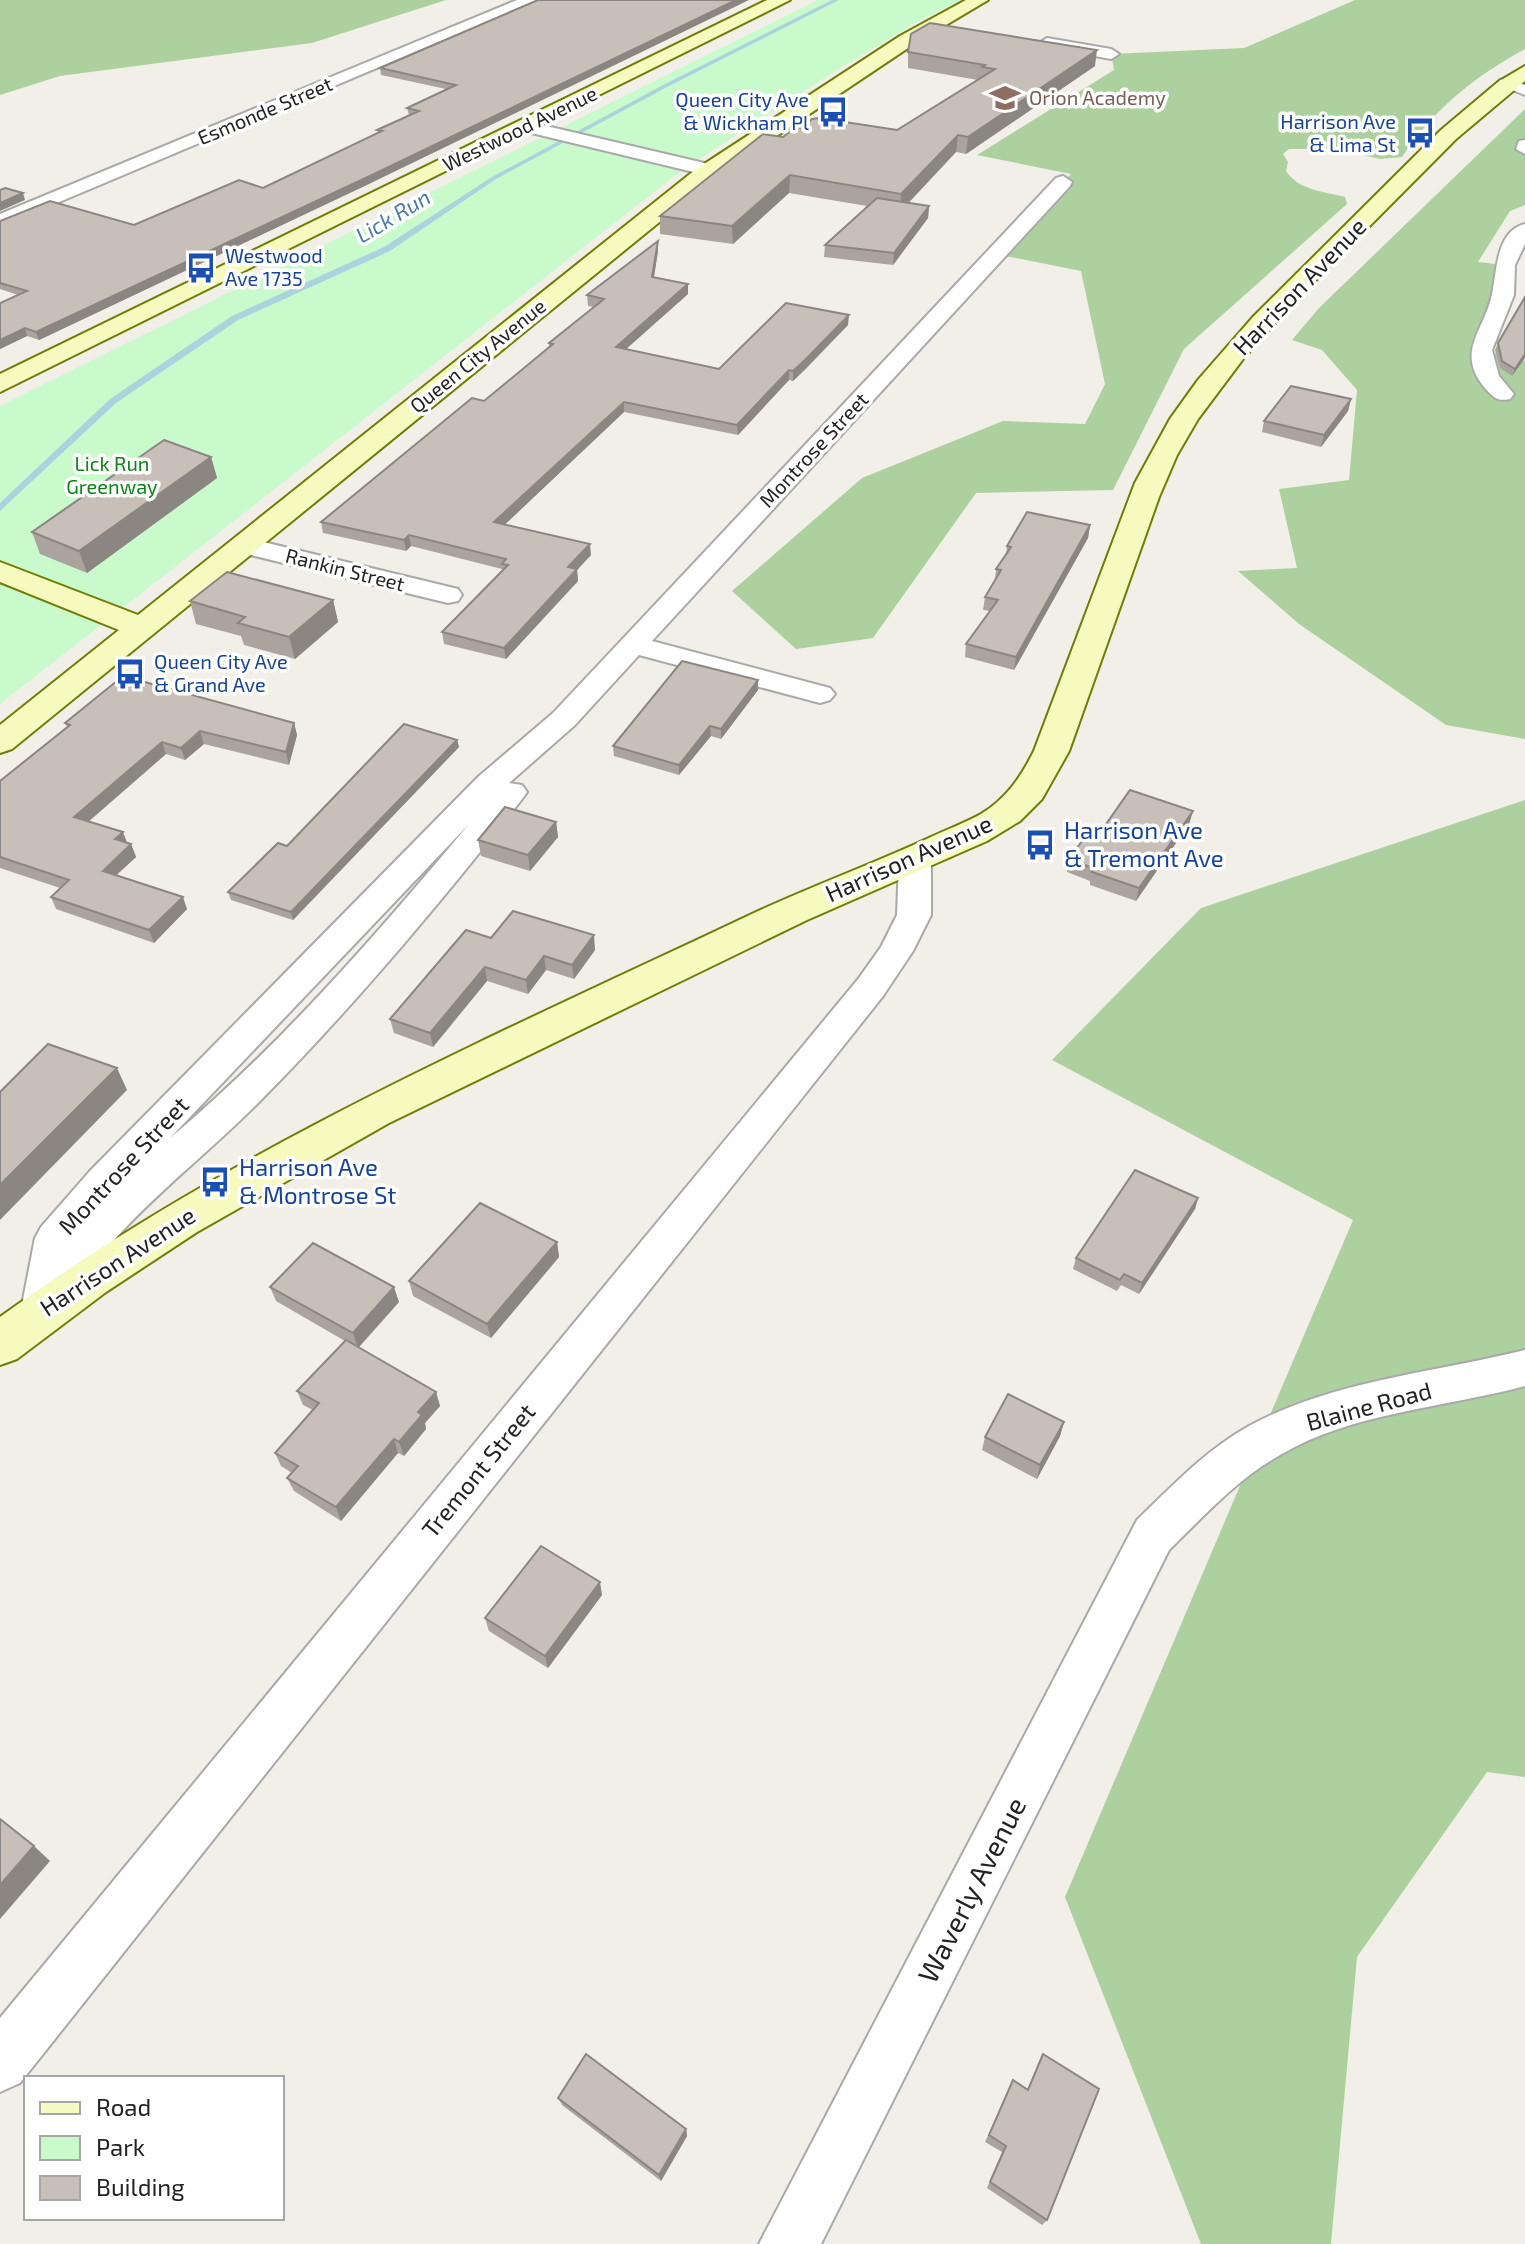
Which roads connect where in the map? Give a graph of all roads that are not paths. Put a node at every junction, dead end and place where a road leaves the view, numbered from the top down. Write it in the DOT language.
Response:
graph roads {
  1 [pos="530,0"];
  2 [pos="781,0"];
  3 [pos="979,0"];
  4 [pos="933,24"];
  5 [pos="963,29"];
  6 [pos="1037,41"];
  7 [pos="1111,54"];
  8 [pos="1519,82"];
  9 [pos="525,126"];
  10 [pos="710,170"];
  11 [pos="1063,182"];
  12 [pos="0,221"];
  13 [pos="1525,230"];
  14 [pos="0,384"];
  15 [pos="1502,394"];
  16 [pos="243,545"];
  17 [pos="0,571"];
  18 [pos="448,595"];
  19 [pos="142,628"];
  20 [pos="632,645"];
  21 [pos="820,694"];
  22 [pos="0,742"];
  23 [pos="915,860"];
  24 [pos="42,1310"];
  25 [pos="0,1344"];
  26 [pos="1525,1368"];
  27 [pos="1153,1535"];
  28 [pos="0,2063"];
  29 [pos="789,2244"];
  1 -- 12 [label="street, Esmonde Street"];
  2 -- 9 [label="main road, Westwood Avenue"];
  3 -- 4 [label="main road, Queen City Avenue"];
  4 -- 5 [label="street"];
  4 -- 10 [label="main road, Queen City Avenue"];
  6 -- 7 [label="street"];
  8 -- 23 [label="main road, Harrison Avenue"];
  9 -- 10 [label="street"];
  9 -- 14 [label="main road, Westwood Avenue"];
  10 -- 16 [label="main road, Queen City Avenue"];
  11 -- 20 [label="street, Montrose Street"];
  13 -- 15 [label="street"];
  16 -- 18 [label="street, Rankin Street"];
  16 -- 19 [label="main road, Queen City Avenue"];
  17 -- 19 [label="main road"];
  19 -- 22 [label="main road, Queen City Avenue"];
  20 -- 21 [label="street"];
  20 -- 24 [label="street, Montrose Street"];
  23 -- 24 [label="main road, Harrison Avenue"];
  23 -- 28 [label="street, Tremont Street"];
  24 -- 25 [label="main road, Harrison Avenue"];
  26 -- 27 [label="street, Blaine Road"];
  27 -- 29 [label="street, Waverly Avenue"];
}
